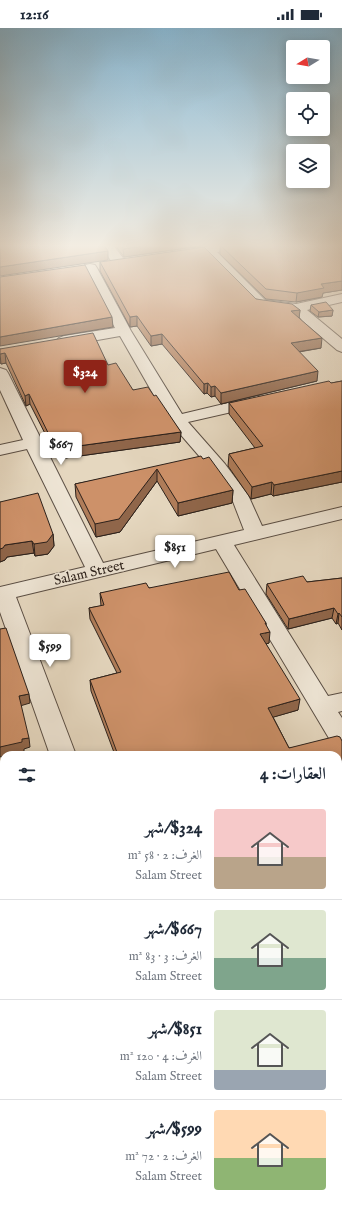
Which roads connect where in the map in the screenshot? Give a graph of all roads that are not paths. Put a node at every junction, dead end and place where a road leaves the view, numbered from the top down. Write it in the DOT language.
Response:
graph roads {
  1 [pos="103,300"];
  2 [pos="257,300"];
  3 [pos="333,300"];
  4 [pos="296,308"];
  5 [pos="124,331"];
  6 [pos="46,345"];
  7 [pos="342,347"];
  8 [pos="0,373"];
  9 [pos="274,397"];
  10 [pos="177,420"];
  11 [pos="33,443"];
  12 [pos="0,450"];
  13 [pos="342,513"];
  14 [pos="255,534"];
  15 [pos="221,541"];
  16 [pos="97,571"];
  17 [pos="2,594"];
  18 [pos="332,705"];
  19 [pos="342,738"];
  20 [pos="61,751"];
  1 -- 5 [label="street"];
  2 -- 4 [label="street"];
  3 -- 4 [label="street"];
  4 -- 7 [label="street"];
  5 -- 6 [label="street"];
  5 -- 10 [label="street"];
  8 -- 11 [label="street"];
  9 -- 10 [label="street"];
  10 -- 14 [label="street"];
  11 -- 12 [label="street"];
  11 -- 16 [label="street"];
  13 -- 14 [label="street, Salam Street"];
  14 -- 15 [label="street, Salam Street"];
  15 -- 16 [label="street, Salam Street"];
  15 -- 18 [label="street"];
  16 -- 17 [label="street, Salam Street"];
  17 -- 20 [label="street"];
  18 -- 19 [label="street"];
}
